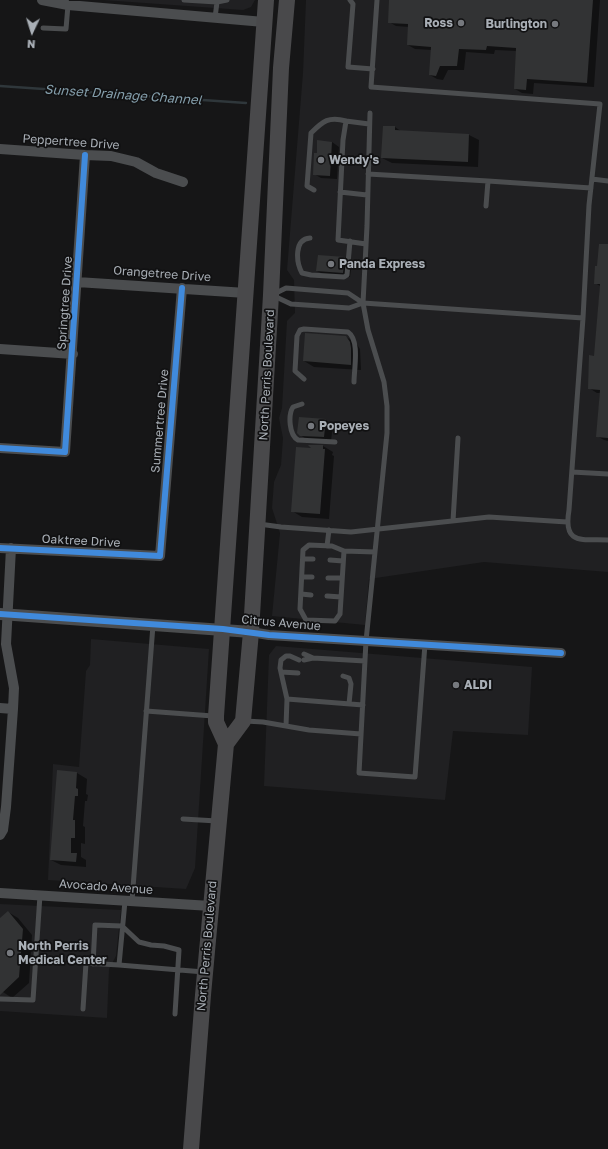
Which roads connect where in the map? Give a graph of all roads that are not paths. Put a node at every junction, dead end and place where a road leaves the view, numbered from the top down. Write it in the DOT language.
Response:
graph roads {
  1 [pos="42,0"];
  2 [pos="184,0"];
  3 [pos="227,0"];
  4 [pos="266,0"];
  5 [pos="287,0"];
  6 [pos="350,0"];
  7 [pos="377,0"];
  8 [pos="217,1"];
  9 [pos="82,3"];
  10 [pos="68,5"];
  11 [pos="215,18"];
  12 [pos="264,22"];
  13 [pos="43,28"];
  14 [pos="281,68"];
  15 [pos="373,69"];
  16 [pos="370,113"];
  17 [pos="346,121"];
  18 [pos="369,124"];
  19 [pos="0,149"];
  20 [pos="86,155"];
  21 [pos="368,174"];
  22 [pos="592,179"];
  23 [pos="488,181"];
  24 [pos="608,181"];
  25 [pos="184,182"];
  26 [pos="591,188"];
  27 [pos="314,190"];
  28 [pos="340,192"];
  29 [pos="367,195"];
  30 [pos="486,206"];
  31 [pos="310,238"];
  32 [pos="350,241"];
  33 [pos="366,244"];
  34 [pos="77,282"];
  35 [pos="182,288"];
  36 [pos="246,293"];
  37 [pos="271,295"];
  38 [pos="363,303"];
  39 [pos="583,318"];
  40 [pos="0,348"];
  41 [pos="73,354"];
  42 [pos="304,379"];
  43 [pos="354,382"];
  44 [pos="302,404"];
  45 [pos="458,438"];
  46 [pos="336,442"];
  47 [pos="0,448"];
  48 [pos="572,472"];
  49 [pos="608,474"];
  50 [pos="453,521"];
  51 [pos="567,522"];
  52 [pos="258,524"];
  53 [pos="329,530"];
  54 [pos="377,530"];
  55 [pos="608,540"];
  56 [pos="327,546"];
  57 [pos="0,548"];
  58 [pos="11,548"];
  59 [pos="344,551"];
  60 [pos="375,552"];
  61 [pos="160,556"];
  62 [pos="302,559"];
  63 [pos="313,560"];
  64 [pos="330,560"];
  65 [pos="343,561"];
  66 [pos="302,576"];
  67 [pos="312,577"];
  68 [pos="328,578"];
  69 [pos="342,578"];
  70 [pos="300,594"];
  71 [pos="311,595"];
  72 [pos="327,596"];
  73 [pos="341,597"];
  74 [pos="4,614"];
  75 [pos="153,624"];
  76 [pos="222,629"];
  77 [pos="250,632"];
  78 [pos="366,641"];
  79 [pos="425,644"];
  80 [pos="561,653"];
  81 [pos="365,661"];
  82 [pos="281,672"];
  83 [pos="298,673"];
  84 [pos="343,676"];
  85 [pos="287,699"];
  86 [pos="349,704"];
  87 [pos="363,705"];
  88 [pos="0,708"];
  89 [pos="13,709"];
  90 [pos="146,711"];
  91 [pos="216,716"];
  92 [pos="243,721"];
  93 [pos="286,726"];
  94 [pos="361,734"];
  95 [pos="226,744"];
  96 [pos="3,807"];
  97 [pos="183,819"];
  98 [pos="218,821"];
  99 [pos="0,835"];
  100 [pos="0,893"];
  101 [pos="40,895"];
  102 [pos="128,901"];
  103 [pos="211,906"];
  104 [pos="122,926"];
  105 [pos="93,964"];
  106 [pos="119,965"];
  107 [pos="178,970"];
  108 [pos="205,972"];
  109 [pos="0,999"];
  110 [pos="83,1009"];
  111 [pos="175,1014"];
  112 [pos="192,1149"];
  1 -- 10 [label="street"];
  2 -- 8 [label="lane"];
  3 -- 8 [label="lane"];
  4 -- 12 [label="main road"];
  5 -- 14 [label="main road, North Perris Boulevard"];
  6 -- 15 [label="lane"];
  7 -- 15 [label="lane"];
  8 -- 11 [label="lane"];
  9 -- 10 [label="street"];
  9 -- 11 [label="street"];
  10 -- 13 [label="lane"];
  11 -- 12 [label="street"];
  12 -- 14 [label="main road"];
  12 -- 36 [label="main road"];
  14 -- 37 [label="main road, North Perris Boulevard"];
  15 -- 22 [label="lane"];
  16 -- 18 [label="lane"];
  17 -- 18 [label="lane"];
  17 -- 27 [label="lane"];
  17 -- 28 [label="lane"];
  18 -- 21 [label="lane"];
  19 -- 20 [label="street, Peppertree Drive"];
  20 -- 25 [label="street, Peppertree Drive"];
  20 -- 34 [label="street, Springtree Drive"];
  21 -- 23 [label="lane"];
  21 -- 29 [label="lane"];
  22 -- 24 [label="lane"];
  22 -- 26 [label="lane"];
  23 -- 26 [label="lane"];
  23 -- 30 [label="lane"];
  26 -- 39 [label="lane"];
  28 -- 29 [label="lane"];
  28 -- 32 [label="lane"];
  29 -- 33 [label="lane"];
  31 -- 32 [label="lane"];
  32 -- 33 [label="lane"];
  33 -- 38 [label="lane"];
  34 -- 35 [label="street, Orangetree Drive"];
  34 -- 41 [label="street, Springtree Drive"];
  35 -- 36 [label="street, Orangetree Drive"];
  35 -- 61 [label="street, Summertree Drive"];
  36 -- 37 [label="main road"];
  36 -- 76 [label="main road"];
  37 -- 38 [label="lane"];
  37 -- 38 [label="lane"];
  37 -- 52 [label="main road, North Perris Boulevard"];
  38 -- 39 [label="lane"];
  38 -- 54 [label="lane"];
  39 -- 48 [label="lane"];
  40 -- 41 [label="street"];
  41 -- 47 [label="street, Springtree Drive"];
  42 -- 43 [label="lane"];
  44 -- 46 [label="lane"];
  45 -- 50 [label="lane"];
  48 -- 49 [label="lane"];
  48 -- 51 [label="lane"];
  50 -- 51 [label="lane"];
  50 -- 54 [label="lane"];
  51 -- 55 [label="lane"];
  52 -- 53 [label="lane"];
  52 -- 77 [label="main road, North Perris Boulevard"];
  53 -- 54 [label="lane"];
  53 -- 56 [label="lane"];
  54 -- 60 [label="lane"];
  56 -- 59 [label="lane"];
  56 -- 62 [label="lane"];
  57 -- 58 [label="street, Oaktree Drive"];
  58 -- 61 [label="street, Oaktree Drive"];
  58 -- 74 [label="street"];
  59 -- 60 [label="lane"];
  59 -- 65 [label="lane"];
  60 -- 78 [label="lane"];
  62 -- 63 [label="lane"];
  62 -- 66 [label="lane"];
  64 -- 65 [label="lane"];
  65 -- 69 [label="lane"];
  66 -- 67 [label="lane"];
  66 -- 70 [label="lane"];
  68 -- 69 [label="lane"];
  69 -- 73 [label="lane"];
  70 -- 71 [label="lane"];
  70 -- 73 [label="lane"];
  72 -- 73 [label="lane"];
  74 -- 75 [label="street, Citrus Avenue"];
  74 -- 89 [label="street"];
  75 -- 76 [label="street, Citrus Avenue"];
  75 -- 90 [label="lane"];
  76 -- 77 [label="street, Citrus Avenue"];
  76 -- 91 [label="main road"];
  77 -- 78 [label="street, Citrus Avenue"];
  77 -- 92 [label="main road, North Perris Boulevard"];
  78 -- 79 [label="street, Citrus Avenue"];
  78 -- 81 [label="lane"];
  79 -- 80 [label="street, Citrus Avenue"];
  79 -- 94 [label="lane"];
  81 -- 82 [label="lane"];
  81 -- 87 [label="lane"];
  82 -- 83 [label="lane"];
  82 -- 85 [label="lane"];
  84 -- 86 [label="lane"];
  85 -- 86 [label="lane"];
  85 -- 93 [label="lane"];
  86 -- 87 [label="lane"];
  87 -- 94 [label="lane"];
  88 -- 89 [label="street"];
  89 -- 96 [label="street"];
  90 -- 91 [label="lane"];
  90 -- 102 [label="lane"];
  91 -- 95 [label="main road"];
  92 -- 93 [label="lane"];
  92 -- 95 [label="main road"];
  93 -- 94 [label="lane"];
  95 -- 98 [label="main road, North Perris Boulevard"];
  96 -- 99 [label="street"];
  97 -- 98 [label="lane"];
  98 -- 103 [label="main road, North Perris Boulevard"];
  100 -- 101 [label="street, Avocado Avenue"];
  101 -- 102 [label="street, Avocado Avenue"];
  101 -- 109 [label="lane"];
  102 -- 103 [label="street, Avocado Avenue"];
  102 -- 104 [label="lane"];
  103 -- 108 [label="main road, North Perris Boulevard"];
  104 -- 105 [label="lane"];
  104 -- 106 [label="lane"];
  104 -- 107 [label="lane"];
  105 -- 106 [label="lane"];
  105 -- 110 [label="lane"];
  106 -- 107 [label="lane"];
  107 -- 108 [label="lane"];
  107 -- 111 [label="lane"];
  108 -- 112 [label="main road, North Perris Boulevard"];
}
